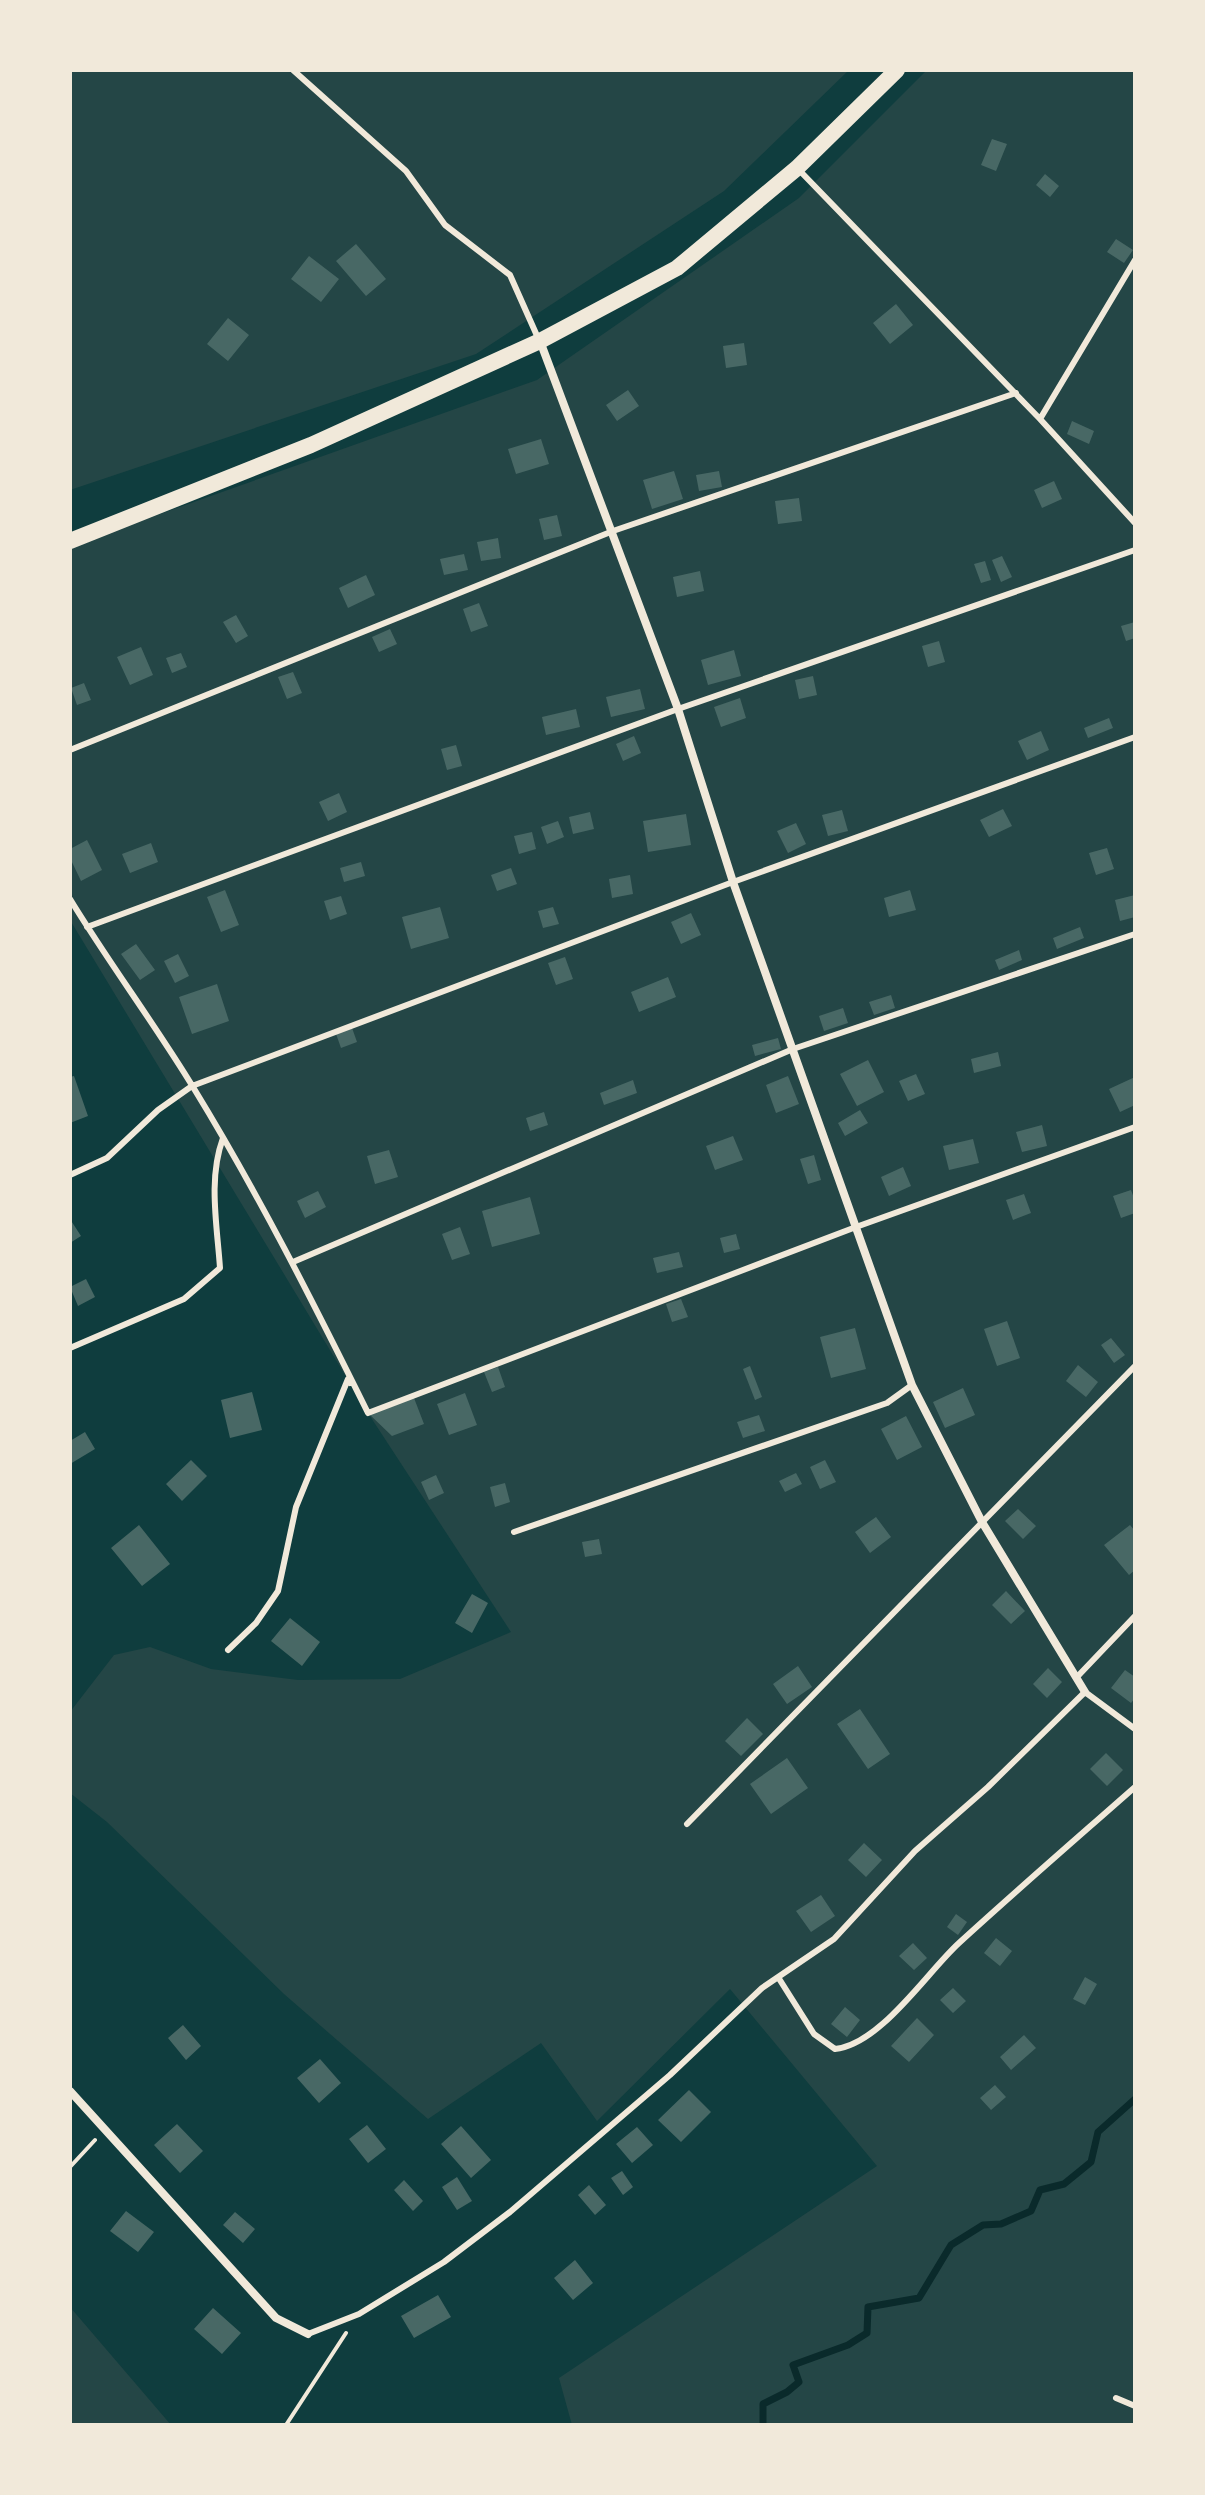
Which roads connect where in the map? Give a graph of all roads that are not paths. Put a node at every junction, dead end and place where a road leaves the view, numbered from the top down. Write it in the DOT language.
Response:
graph roads {
  1 [pos="293,70"];
  2 [pos="897,70"];
  3 [pos="797,168"];
  4 [pos="1135,260"];
  5 [pos="540,341"];
  6 [pos="1016,393"];
  7 [pos="1040,419"];
  8 [pos="1135,523"];
  9 [pos="613,531"];
  10 [pos="70,541"];
  11 [pos="1135,550"];
  12 [pos="678,709"];
  13 [pos="1135,737"];
  14 [pos="70,750"];
  15 [pos="733,882"];
  16 [pos="70,899"];
  17 [pos="87,927"];
  18 [pos="1135,934"];
  19 [pos="793,1049"];
  20 [pos="192,1086"];
  21 [pos="1135,1127"];
  22 [pos="223,1138"];
  23 [pos="70,1175"];
  24 [pos="856,1227"];
  25 [pos="293,1262"];
  26 [pos="70,1348"];
  27 [pos="1135,1366"];
  28 [pos="912,1385"];
  29 [pos="368,1413"];
  30 [pos="982,1522"];
  31 [pos="514,1532"];
  32 [pos="1135,1616"];
  33 [pos="228,1650"];
  34 [pos="1077,1677"];
  35 [pos="1085,1692"];
  36 [pos="1135,1729"];
  37 [pos="1135,1787"];
  38 [pos="687,1824"];
  39 [pos="778,1977"];
  40 [pos="70,2091"];
  41 [pos="308,2334"];
  42 [pos="1116,2398"];
  43 [pos="1135,2406"];
  1 -- 5 [label="lane"];
  2 -- 3 [label="main road"];
  3 -- 5 [label="main road"];
  3 -- 6 [label="lane"];
  4 -- 7 [label="lane"];
  5 -- 9 [label="street"];
  5 -- 10 [label="main road"];
  6 -- 7 [label="lane"];
  6 -- 9 [label="lane"];
  7 -- 8 [label="lane"];
  9 -- 12 [label="street"];
  9 -- 14 [label="lane"];
  11 -- 12 [label="lane"];
  12 -- 15 [label="street"];
  12 -- 17 [label="lane"];
  13 -- 15 [label="lane"];
  15 -- 19 [label="street"];
  15 -- 20 [label="lane"];
  16 -- 17 [label="lane"];
  17 -- 20 [label="lane"];
  18 -- 19 [label="lane"];
  19 -- 24 [label="street"];
  19 -- 25 [label="lane"];
  20 -- 22 [label="lane"];
  20 -- 23 [label="lane"];
  21 -- 24 [label="lane"];
  22 -- 25 [label="lane"];
  22 -- 26 [label="lane"];
  24 -- 28 [label="street"];
  24 -- 29 [label="lane"];
  25 -- 29 [label="lane"];
  27 -- 30 [label="lane"];
  28 -- 30 [label="street"];
  28 -- 31 [label="lane"];
  29 -- 33 [label="lane"];
  30 -- 34 [label="street"];
  30 -- 38 [label="lane"];
  32 -- 34 [label="lane"];
  34 -- 35 [label="street"];
  35 -- 36 [label="lane"];
  35 -- 39 [label="lane"];
  37 -- 39 [label="lane"];
  39 -- 41 [label="lane"];
  40 -- 41 [label="street"];
  42 -- 43 [label="lane"];
}
